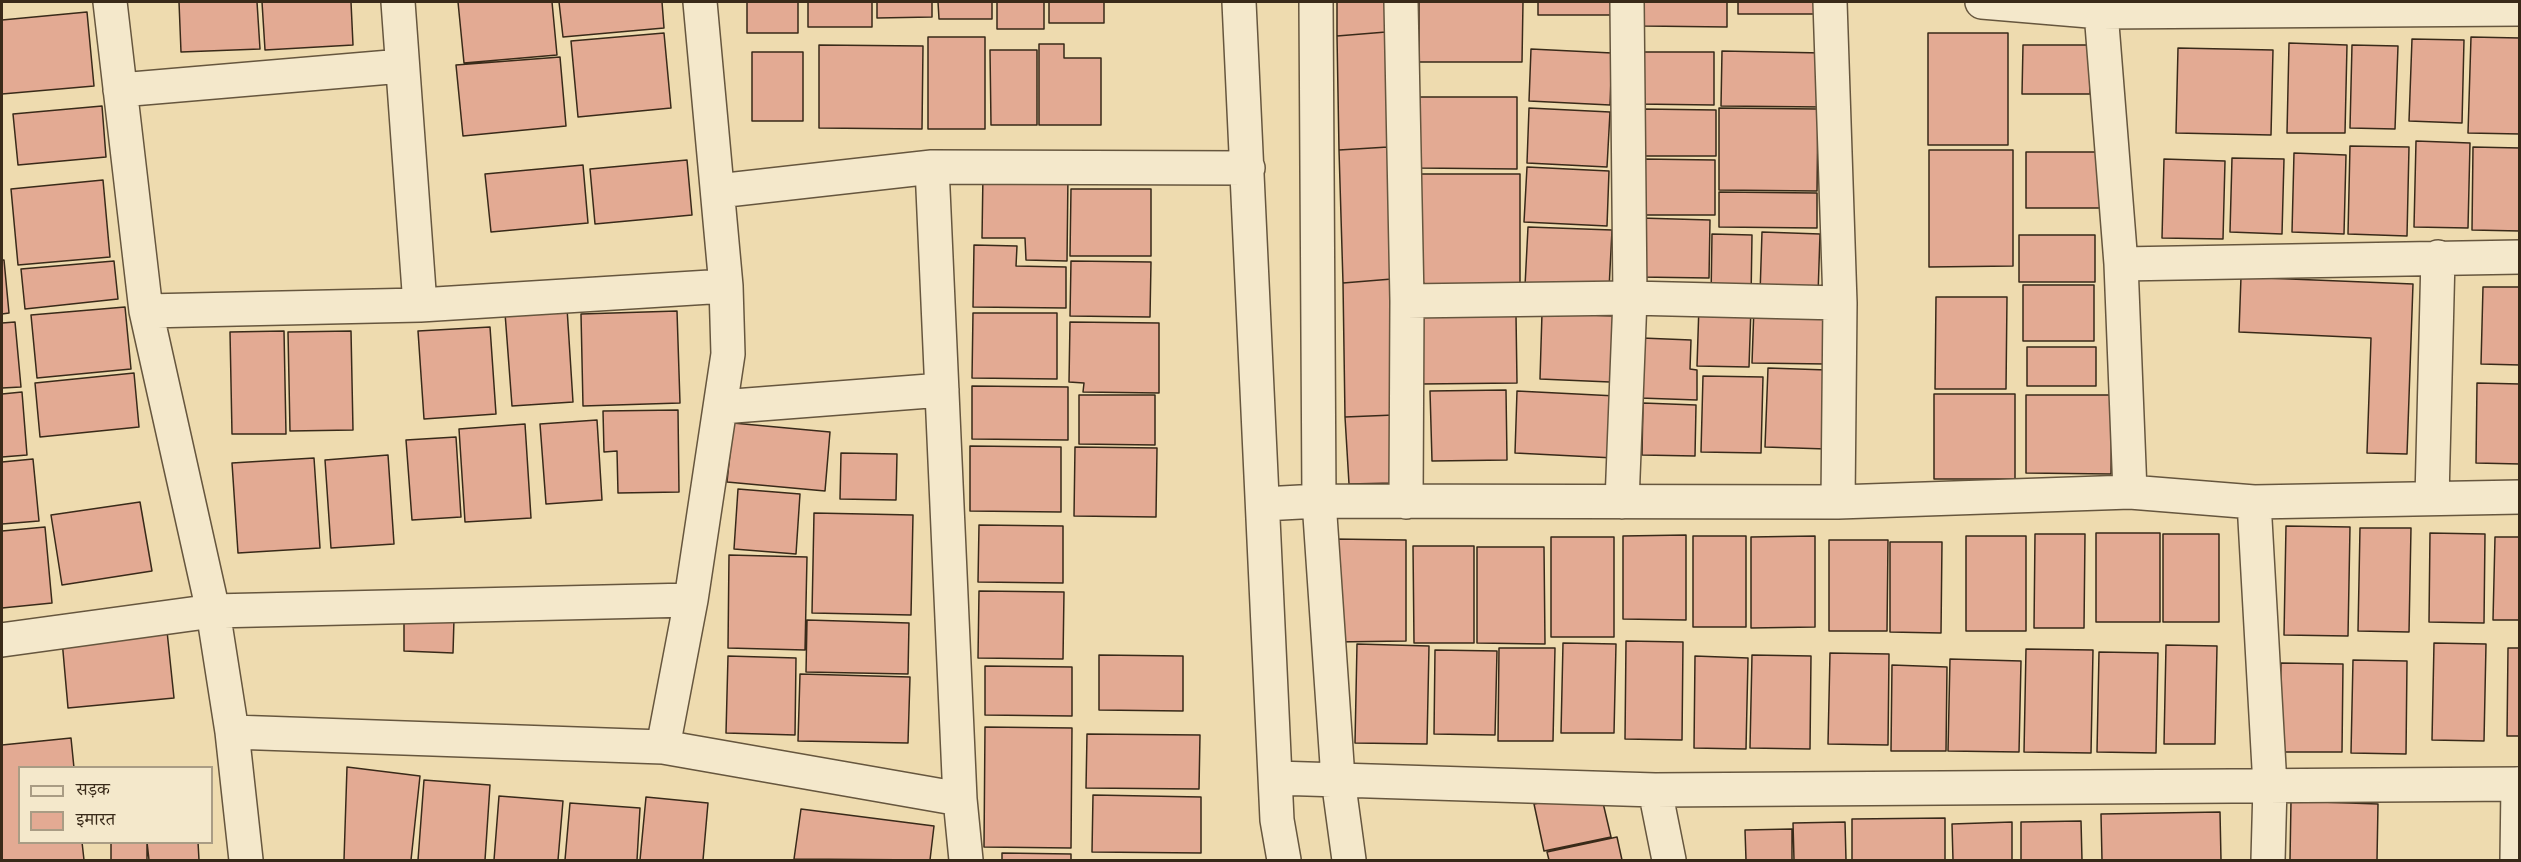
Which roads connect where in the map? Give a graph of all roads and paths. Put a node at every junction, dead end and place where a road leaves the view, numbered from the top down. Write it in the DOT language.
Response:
graph roads {
  1 [pos="110,2"];
  2 [pos="398,2"];
  3 [pos="700,2"];
  4 [pos="1239,2"];
  5 [pos="1316,2"];
  6 [pos="1401,2"];
  7 [pos="1627,2"];
  8 [pos="1830,2"];
  9 [pos="1982,2"];
  10 [pos="2520,9"];
  11 [pos="2101,12"];
  12 [pos="402,66"];
  13 [pos="120,90"];
  14 [pos="932,167"];
  15 [pos="1248,168"];
  16 [pos="718,191"];
  17 [pos="2438,257"];
  18 [pos="2520,257"];
  19 [pos="2121,264"];
  20 [pos="726,286"];
  21 [pos="1630,298"];
  22 [pos="1407,301"];
  23 [pos="1840,303"];
  24 [pos="420,305"];
  25 [pos="146,312"];
  26 [pos="942,390"];
  27 [pos="722,406"];
  28 [pos="2130,492"];
  29 [pos="2520,497"];
  30 [pos="2432,498"];
  31 [pos="1319,501"];
  32 [pos="1406,502"];
  33 [pos="1622,502"];
  34 [pos="1838,502"];
  35 [pos="2254,502"];
  36 [pos="1263,504"];
  37 [pos="691,600"];
  38 [pos="213,611"];
  39 [pos="2,640"];
  40 [pos="232,732"];
  41 [pos="663,747"];
  42 [pos="1276,777"];
  43 [pos="1338,779"];
  44 [pos="2519,784"];
  45 [pos="2270,786"];
  46 [pos="1655,790"];
  47 [pos="960,799"];
  48 [pos="246,861"];
  49 [pos="966,861"];
  50 [pos="1284,861"];
  51 [pos="1349,861"];
  52 [pos="1669,861"];
  53 [pos="2268,861"];
  54 [pos="2517,861"];
  1 -- 13 [label="street"];
  2 -- 12 [label="street"];
  3 -- 16 [label="street"];
  4 -- 15 [label="street"];
  5 -- 31 [label="street"];
  6 -- 22 [label="street"];
  7 -- 21 [label="street"];
  8 -- 23 [label="street"];
  9 -- 11 [label="street"];
  10 -- 11 [label="street"];
  11 -- 19 [label="street"];
  12 -- 13 [label="street"];
  12 -- 24 [label="street"];
  13 -- 25 [label="street"];
  14 -- 15 [label="street"];
  14 -- 16 [label="street"];
  14 -- 26 [label="street"];
  15 -- 36 [label="street"];
  16 -- 20 [label="street"];
  17 -- 18 [label="street"];
  17 -- 19 [label="street"];
  17 -- 30 [label="street"];
  19 -- 28 [label="street"];
  20 -- 24 [label="street"];
  20 -- 27 [label="street"];
  21 -- 22 [label="street"];
  21 -- 23 [label="street"];
  21 -- 33 [label="street"];
  22 -- 32 [label="street"];
  23 -- 34 [label="street"];
  24 -- 25 [label="street"];
  25 -- 38 [label="street"];
  26 -- 27 [label="street"];
  26 -- 47 [label="street"];
  27 -- 37 [label="street"];
  28 -- 34 [label="street"];
  28 -- 35 [label="street"];
  29 -- 30 [label="street"];
  30 -- 35 [label="street"];
  31 -- 32 [label="street"];
  31 -- 36 [label="street"];
  31 -- 43 [label="street"];
  32 -- 33 [label="street"];
  33 -- 34 [label="street"];
  35 -- 45 [label="street"];
  36 -- 42 [label="street"];
  37 -- 38 [label="street"];
  37 -- 41 [label="street"];
  38 -- 39 [label="street"];
  38 -- 40 [label="street"];
  40 -- 41 [label="street"];
  40 -- 48 [label="street"];
  41 -- 47 [label="street"];
  42 -- 43 [label="street"];
  42 -- 50 [label="street"];
  43 -- 46 [label="street"];
  43 -- 51 [label="street"];
  44 -- 45 [label="street"];
  44 -- 54 [label="street"];
  45 -- 46 [label="street"];
  45 -- 53 [label="street"];
  46 -- 52 [label="street"];
  47 -- 49 [label="street"];
}
